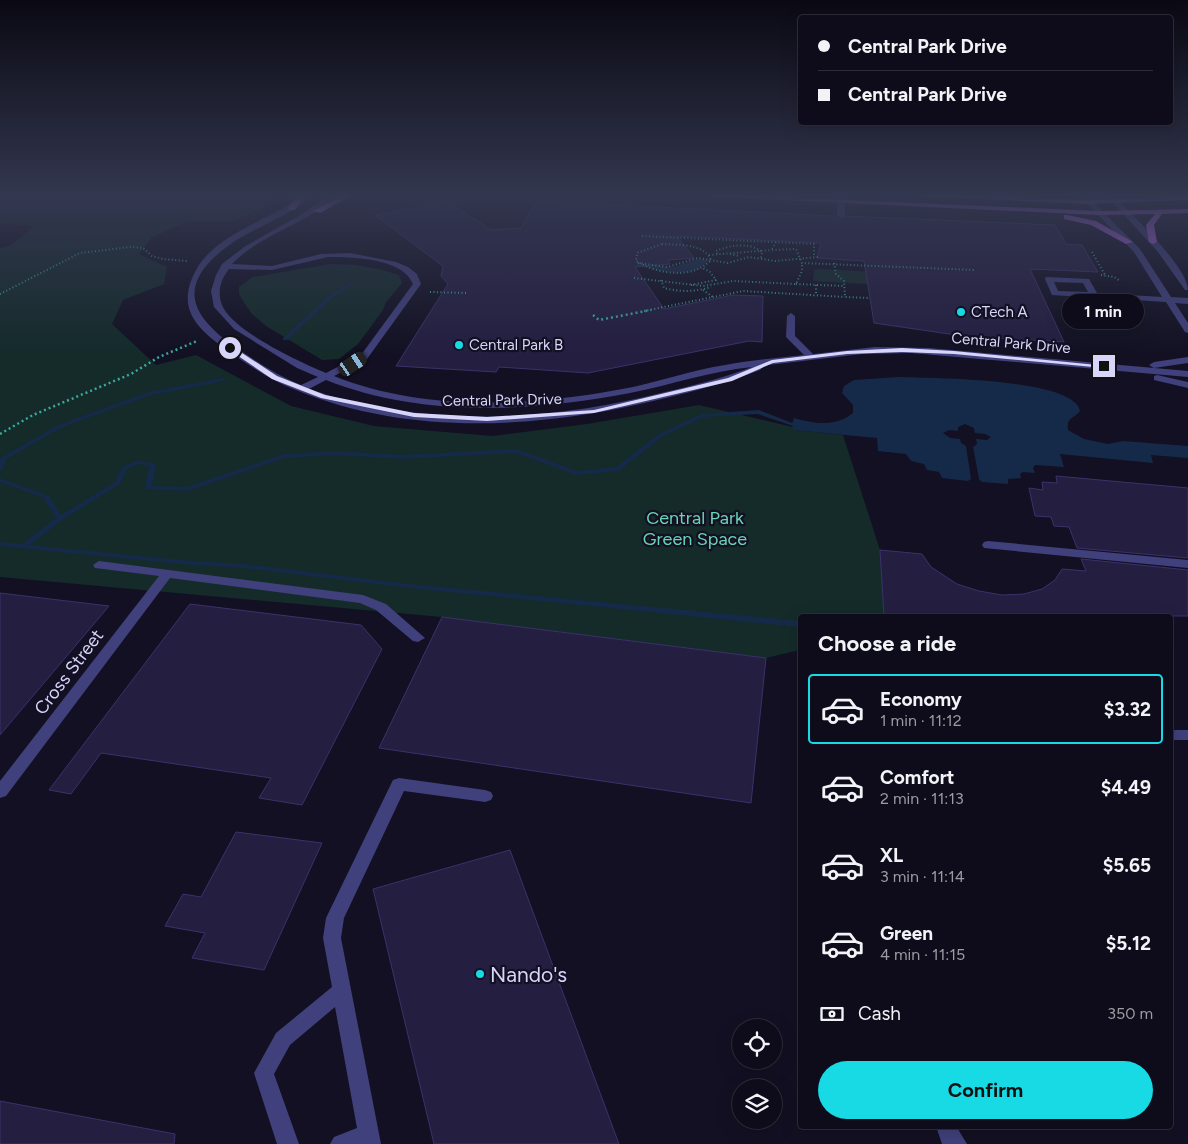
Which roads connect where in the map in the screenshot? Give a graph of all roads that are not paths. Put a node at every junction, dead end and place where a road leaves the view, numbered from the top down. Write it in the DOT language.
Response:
graph roads {
  1 [pos="224,247"];
  2 [pos="250,247"];
  3 [pos="1133,247"];
  4 [pos="1157,247"];
  5 [pos="225,266"];
  6 [pos="1188,288"];
  7 [pos="1094,295"];
  8 [pos="1169,300"];
  9 [pos="1188,301"];
  10 [pos="791,316"];
  11 [pos="1188,330"];
  12 [pos="810,356"];
  13 [pos="1188,360"];
  14 [pos="772,362"];
  15 [pos="1104,366"];
  16 [pos="1188,374"];
  17 [pos="326,378"];
  18 [pos="1188,385"];
  19 [pos="301,390"];
  20 [pos="988,545"];
  21 [pos="1188,564"];
  22 [pos="99,565"];
  23 [pos="167,574"];
  24 [pos="418,638"];
  25 [pos="1173,735"];
  26 [pos="1188,735"];
  27 [pos="0,792"];
  28 [pos="485,796"];
  29 [pos="342,990"];
  30 [pos="947,1129"];
  31 [pos="369,1140"];
  32 [pos="288,1144"];
  33 [pos="341,1144"];
  34 [pos="956,1144"];
  1 -- 19 [label="street, Central Park Drive"];
  2 -- 5 [label="street, Central Park Drive"];
  3 -- 8 [label="street"];
  4 -- 6 [label="street"];
  5 -- 17 [label="street, Central Park Drive"];
  5 -- 17 [label="street"];
  7 -- 7 [label="street"];
  7 -- 8 [label="street"];
  8 -- 9 [label="street"];
  8 -- 11 [label="street"];
  10 -- 12 [label="street"];
  12 -- 14 [label="street, Central Park Drive"];
  12 -- 15 [label="street, Central Park Drive"];
  13 -- 15 [label="street"];
  14 -- 17 [label="street, Central Park Drive"];
  14 -- 19 [label="street, Central Park Drive"];
  15 -- 16 [label="street, Central Park Drive"];
  15 -- 18 [label="street"];
  17 -- 19 [label="street"];
  20 -- 21 [label="street"];
  22 -- 23 [label="street"];
  23 -- 24 [label="street"];
  23 -- 27 [label="street, Cross Street"];
  25 -- 26 [label="street"];
  28 -- 29 [label="street"];
  29 -- 31 [label="street"];
  29 -- 32 [label="street"];
  30 -- 34 [label="street"];
  31 -- 33 [label="street"];
}
